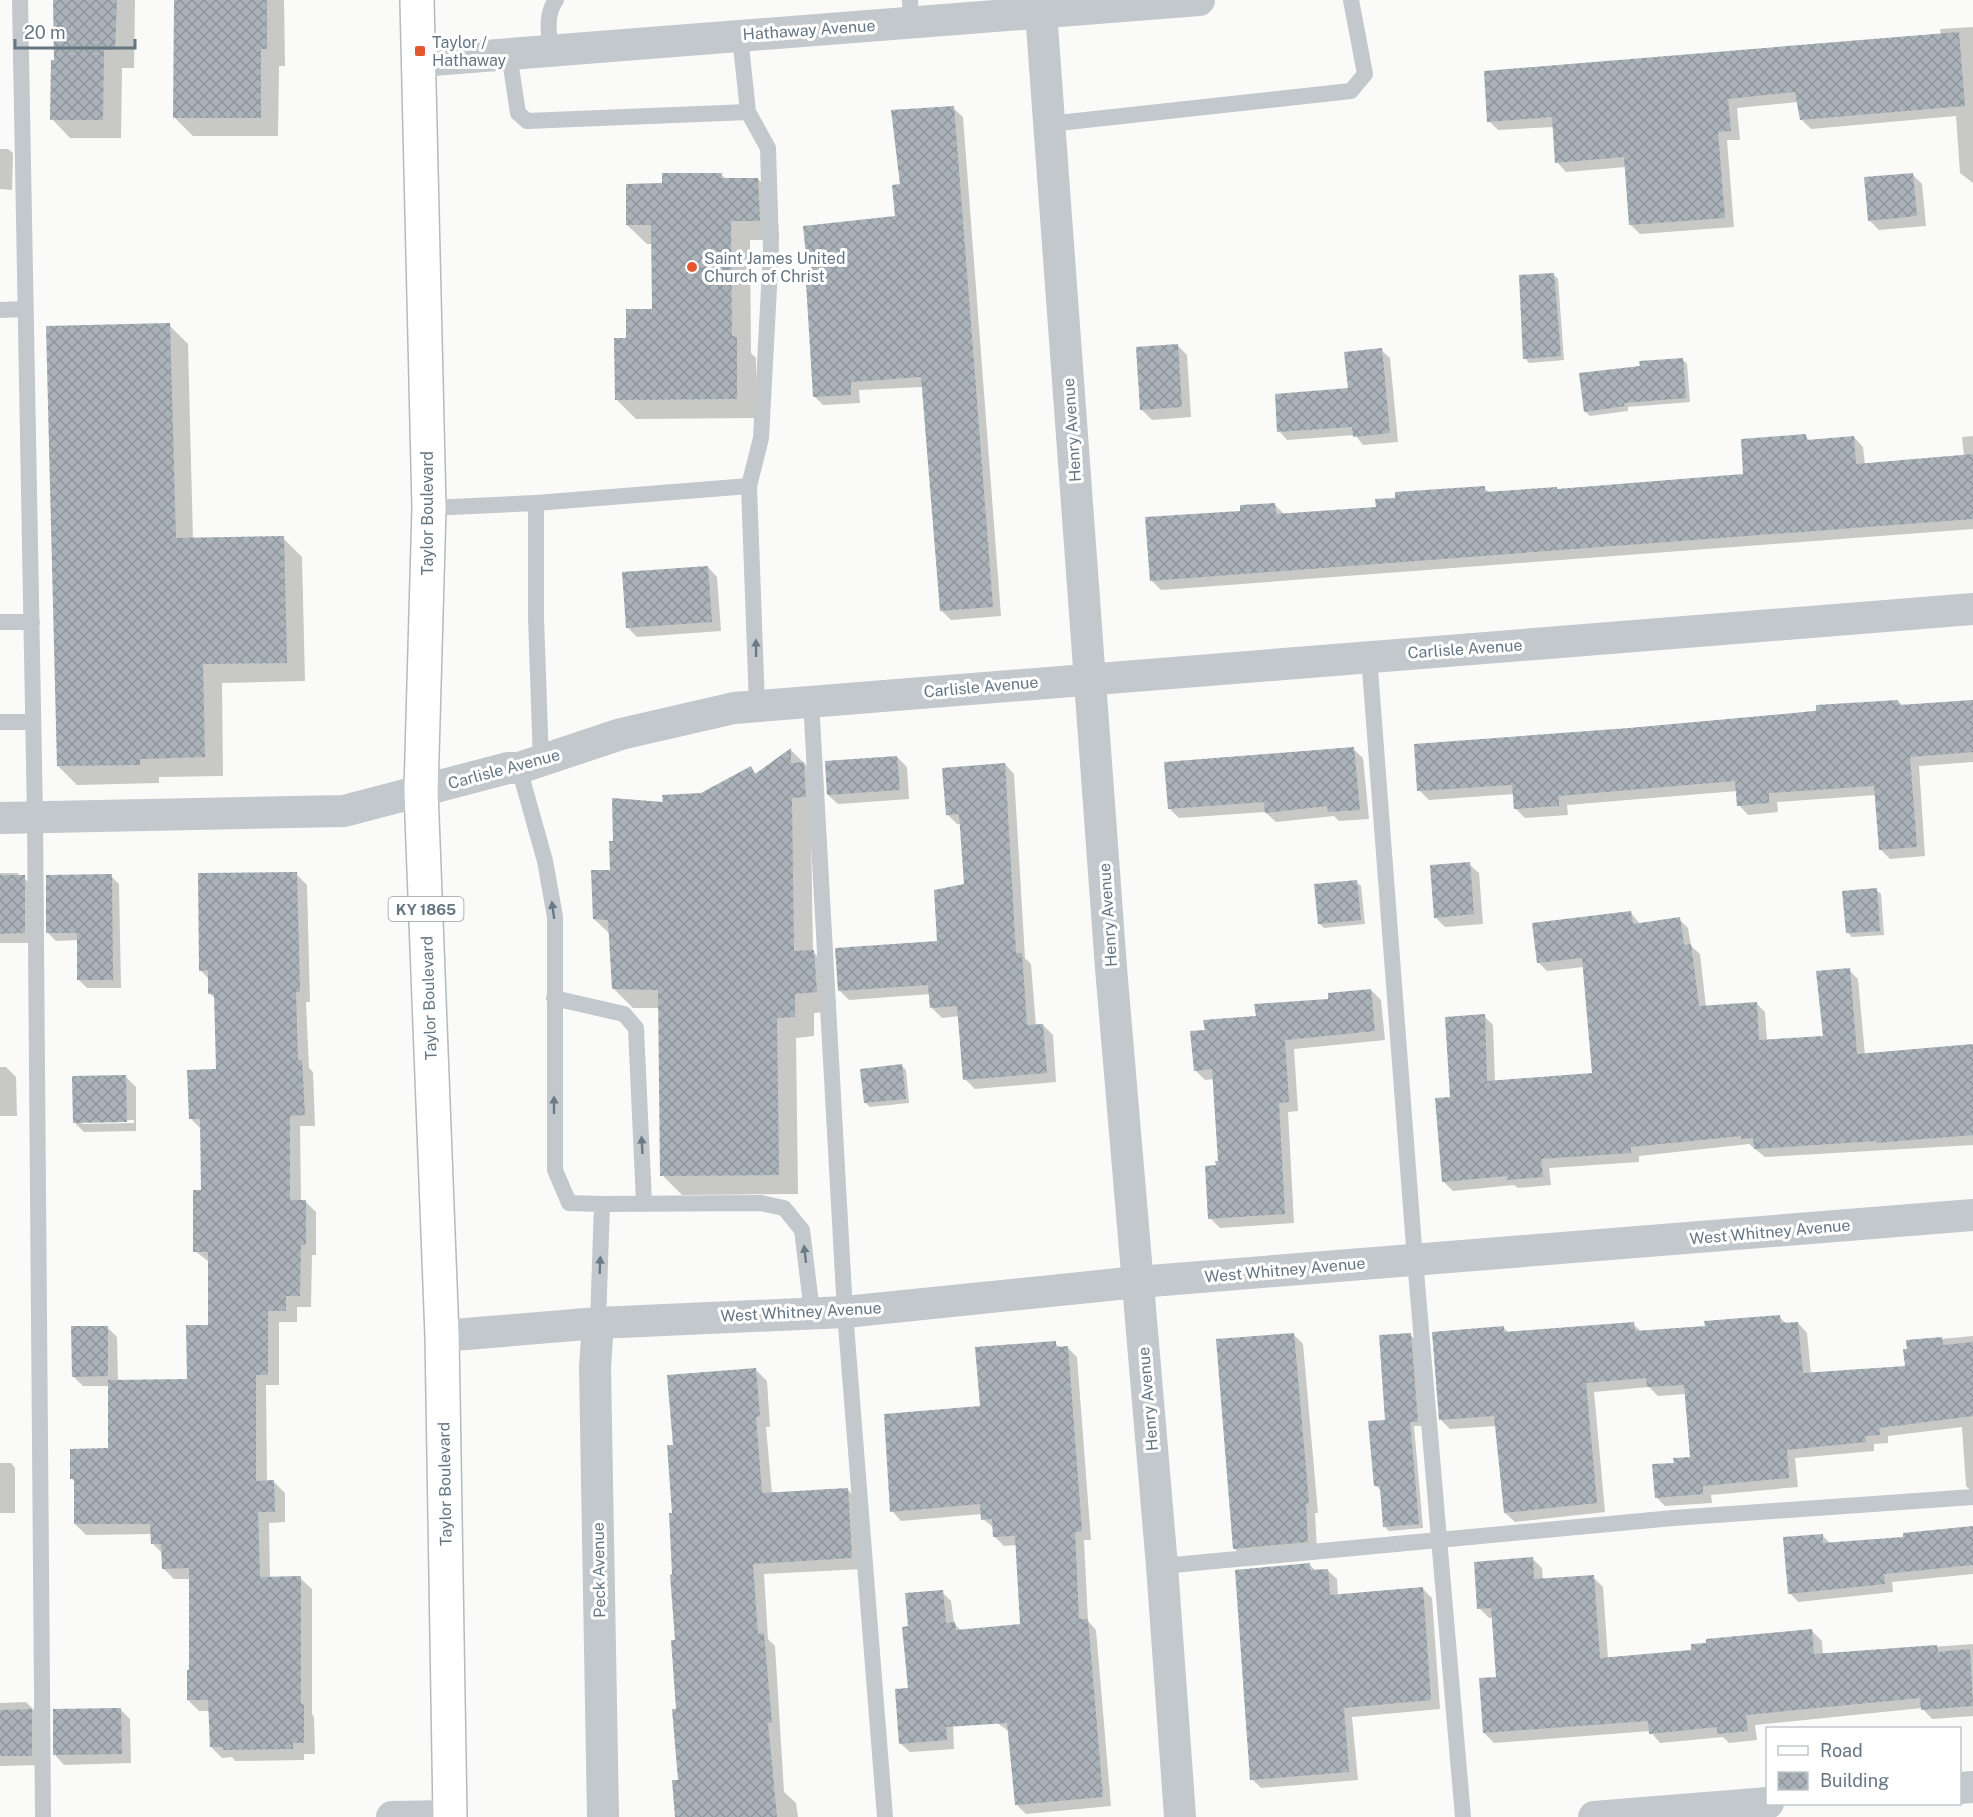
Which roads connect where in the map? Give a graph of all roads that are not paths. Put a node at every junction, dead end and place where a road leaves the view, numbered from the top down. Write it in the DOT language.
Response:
graph roads {
  1 [pos="20,0"];
  2 [pos="417,0"];
  3 [pos="556,0"];
  4 [pos="1198,0"];
  5 [pos="1351,0"];
  6 [pos="910,11"];
  7 [pos="1041,12"];
  8 [pos="740,36"];
  9 [pos="551,51"];
  10 [pos="509,54"];
  11 [pos="420,61"];
  12 [pos="748,112"];
  13 [pos="1049,124"];
  14 [pos="25,309"];
  15 [pos="0,310"];
  16 [pos="749,486"];
  17 [pos="536,502"];
  18 [pos="429,508"];
  19 [pos="1973,609"];
  20 [pos="0,622"];
  21 [pos="32,622"];
  22 [pos="1369,656"];
  23 [pos="1091,678"];
  24 [pos="811,700"];
  25 [pos="757,706"];
  26 [pos="0,722"];
  27 [pos="33,722"];
  28 [pos="530,765"];
  29 [pos="421,791"];
  30 [pos="35,817"];
  31 [pos="0,818"];
  32 [pos="554,998"];
  33 [pos="644,1203"];
  34 [pos="602,1204"];
  35 [pos="1973,1215"];
  36 [pos="1415,1260"];
  37 [pos="1138,1282"];
  38 [pos="812,1312"];
  39 [pos="845,1312"];
  40 [pos="598,1323"];
  41 [pos="442,1335"];
  42 [pos="1973,1497"];
  43 [pos="1440,1539"];
  44 [pos="1162,1566"];
  45 [pos="1766,1803"];
  46 [pos="43,1817"];
  47 [pos="392,1817"];
  48 [pos="450,1817"];
  49 [pos="603,1817"];
  50 [pos="885,1817"];
  51 [pos="1180,1817"];
  52 [pos="1463,1817"];
  53 [pos="1594,1817"];
  1 -- 14 [label="lane"];
  2 -- 11 [label="main road, Taylor Boulevard / KY 1865"];
  3 -- 9 [label="lane"];
  4 -- 7 [label="street, Hathaway Avenue"];
  5 -- 13 [label="lane"];
  6 -- 7 [label="street, Hathaway Avenue"];
  6 -- 8 [label="street, Hathaway Avenue"];
  7 -- 13 [label="street, Henry Avenue"];
  8 -- 9 [label="street, Hathaway Avenue"];
  8 -- 12 [label="lane"];
  9 -- 10 [label="street, Hathaway Avenue"];
  10 -- 11 [label="street, Hathaway Avenue"];
  10 -- 12 [label="lane"];
  11 -- 18 [label="main road, Taylor Boulevard / KY 1865"];
  12 -- 16 [label="lane"];
  13 -- 23 [label="street, Henry Avenue"];
  14 -- 15 [label="lane"];
  14 -- 21 [label="lane"];
  16 -- 17 [label="lane"];
  25 -- 16 [label="lane, one-way"];
  17 -- 18 [label="lane"];
  17 -- 28 [label="lane"];
  18 -- 29 [label="main road, Taylor Boulevard / KY 1865"];
  19 -- 22 [label="street, Carlisle Avenue"];
  20 -- 21 [label="lane"];
  21 -- 27 [label="lane"];
  22 -- 23 [label="street, Carlisle Avenue"];
  22 -- 36 [label="lane"];
  23 -- 24 [label="street, Carlisle Avenue"];
  23 -- 37 [label="street, Henry Avenue"];
  24 -- 25 [label="street, Carlisle Avenue"];
  24 -- 39 [label="lane"];
  25 -- 28 [label="street, Carlisle Avenue"];
  26 -- 27 [label="lane"];
  27 -- 30 [label="lane"];
  28 -- 29 [label="street, Carlisle Avenue"];
  32 -- 28 [label="lane, one-way"];
  29 -- 30 [label="street, Carlisle Avenue"];
  29 -- 41 [label="main road, Taylor Boulevard / KY 1865"];
  30 -- 31 [label="street, Carlisle Avenue"];
  30 -- 46 [label="lane"];
  33 -- 32 [label="lane, one-way"];
  34 -- 32 [label="lane, one-way"];
  33 -- 34 [label="lane"];
  38 -- 33 [label="lane, one-way"];
  40 -- 34 [label="lane, one-way"];
  35 -- 36 [label="street, West Whitney Avenue"];
  36 -- 37 [label="street, West Whitney Avenue"];
  36 -- 43 [label="lane"];
  37 -- 39 [label="street, West Whitney Avenue"];
  37 -- 44 [label="street, Henry Avenue"];
  38 -- 39 [label="street, West Whitney Avenue"];
  38 -- 40 [label="street, West Whitney Avenue"];
  39 -- 50 [label="lane"];
  40 -- 41 [label="street, West Whitney Avenue"];
  40 -- 49 [label="street, Peck Avenue"];
  41 -- 48 [label="main road, Taylor Boulevard / KY 1865"];
  42 -- 43 [label="lane"];
  43 -- 44 [label="lane"];
  43 -- 52 [label="lane"];
  44 -- 51 [label="street, Henry Avenue"];
  45 -- 53 [label="street"];
  47 -- 48 [label="street"];
}
